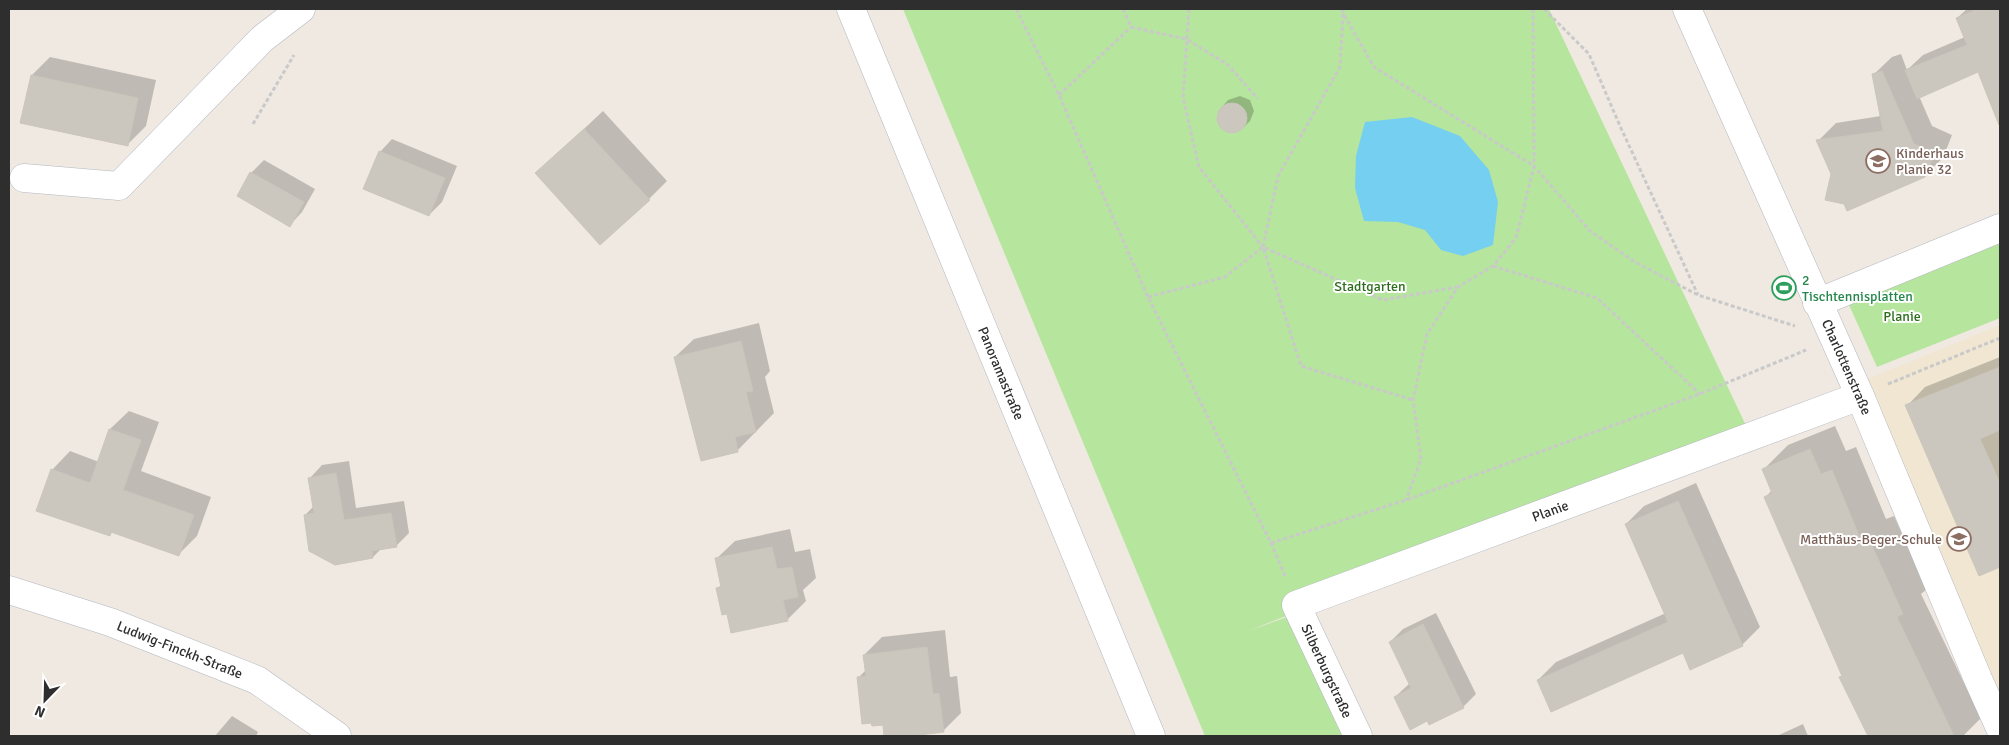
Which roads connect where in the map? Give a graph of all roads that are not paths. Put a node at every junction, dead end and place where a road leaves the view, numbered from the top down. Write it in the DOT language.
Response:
graph roads {
  1 [pos="301,9"];
  2 [pos="851,9"];
  3 [pos="1687,9"];
  4 [pos="24,178"];
  5 [pos="2000,228"];
  6 [pos="1817,303"];
  7 [pos="1860,396"];
  8 [pos="9,590"];
  9 [pos="1296,605"];
  10 [pos="2000,728"];
  11 [pos="337,736"];
  12 [pos="1151,736"];
  13 [pos="1358,736"];
  1 -- 4 [label="street"];
  2 -- 12 [label="street, Panoramastraße"];
  3 -- 6 [label="street, Charlottenstraße"];
  5 -- 6 [label="street"];
  6 -- 7 [label="street, Charlottenstraße"];
  7 -- 9 [label="street, Planie"];
  7 -- 10 [label="street, Charlottenstraße"];
  8 -- 11 [label="street, Ludwig-Finckh-Straße"];
  9 -- 13 [label="street, Silberburgstraße"];
}
